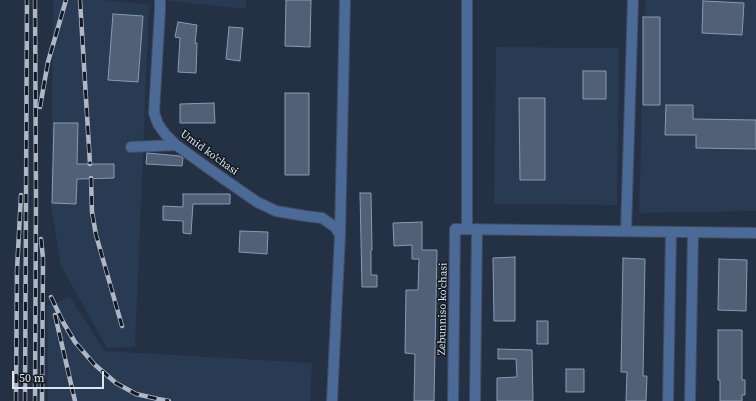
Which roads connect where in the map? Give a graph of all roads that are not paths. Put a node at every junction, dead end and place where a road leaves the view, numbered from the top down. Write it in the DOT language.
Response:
graph roads {
  1 [pos="160,0"];
  2 [pos="345,0"];
  3 [pos="467,0"];
  4 [pos="633,0"];
  5 [pos="176,145"];
  6 [pos="131,147"];
  7 [pos="472,229"];
  8 [pos="626,231"];
  9 [pos="671,232"];
  10 [pos="693,233"];
  11 [pos="756,233"];
  12 [pos="340,235"];
  13 [pos="332,401"];
  14 [pos="453,401"];
  15 [pos="475,401"];
  16 [pos="668,401"];
  17 [pos="690,401"];
  1 -- 5 [label="street, Umid ko'chasi"];
  2 -- 12 [label="street"];
  3 -- 7 [label="street"];
  4 -- 8 [label="street"];
  5 -- 6 [label="street"];
  5 -- 12 [label="street, Umid ko'chasi"];
  7 -- 8 [label="street"];
  7 -- 14 [label="street, Zebunniso ko'chasi"];
  7 -- 15 [label="street"];
  8 -- 9 [label="street"];
  9 -- 10 [label="street"];
  9 -- 16 [label="street"];
  10 -- 11 [label="street"];
  10 -- 17 [label="street"];
  12 -- 13 [label="street"];
}
